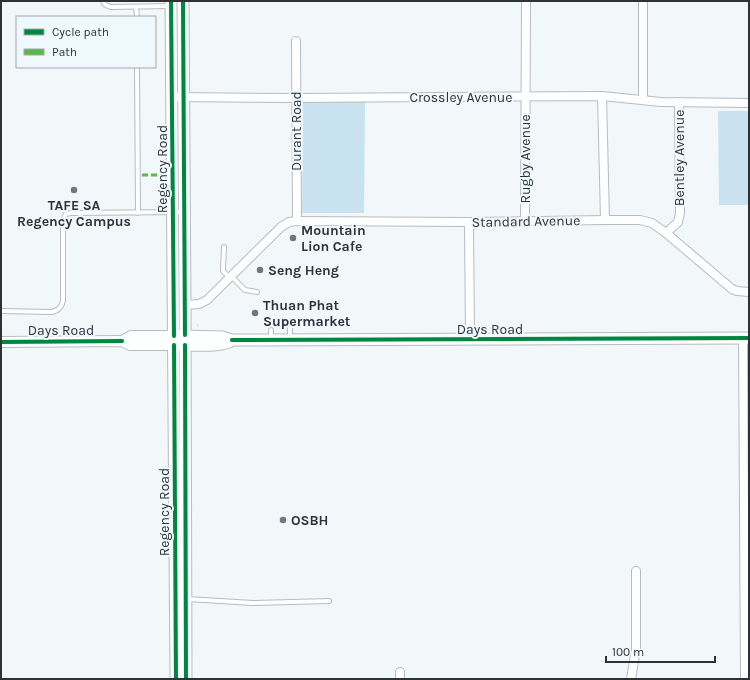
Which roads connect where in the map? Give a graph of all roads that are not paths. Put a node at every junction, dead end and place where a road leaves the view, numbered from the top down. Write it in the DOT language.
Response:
graph roads {
  1 [pos="103,1"];
  2 [pos="183,1"];
  3 [pos="526,1"];
  4 [pos="643,1"];
  5 [pos="171,4"];
  6 [pos="136,7"];
  7 [pos="136,16"];
  8 [pos="296,41"];
  9 [pos="137,68"];
  10 [pos="602,96"];
  11 [pos="178,97"];
  12 [pos="526,97"];
  13 [pos="296,98"];
  14 [pos="644,100"];
  15 [pos="679,102"];
  16 [pos="749,103"];
  17 [pos="173,212"];
  18 [pos="184,212"];
  19 [pos="138,213"];
  20 [pos="605,220"];
  21 [pos="297,221"];
  22 [pos="525,221"];
  23 [pos="469,222"];
  24 [pos="666,233"];
  25 [pos="224,247"];
  26 [pos="231,277"];
  27 [pos="257,292"];
  28 [pos="749,292"];
  29 [pos="185,308"];
  30 [pos="1,311"];
  31 [pos="290,328"];
  32 [pos="207,336"];
  33 [pos="746,338"];
  34 [pos="180,340"];
  35 [pos="232,340"];
  36 [pos="290,340"];
  37 [pos="470,340"];
  38 [pos="1,342"];
  39 [pos="746,433"];
  40 [pos="747,523"];
  41 [pos="636,571"];
  42 [pos="186,599"];
  43 [pos="329,601"];
  44 [pos="747,624"];
  45 [pos="176,679"];
  46 [pos="186,679"];
  47 [pos="631,679"];
  48 [pos="745,679"];
  1 -- 6 [label="lane"];
  2 -- 11 [label="main road, Regency Road"];
  3 -- 12 [label="street, Rugby Avenue"];
  4 -- 14 [label="street"];
  5 -- 6 [label="lane"];
  5 -- 11 [label="main road, Regency Road"];
  6 -- 7 [label="lane"];
  8 -- 13 [label="street, Durant Road"];
  9 -- 19 [label="lane"];
  10 -- 12 [label="street, Crossley Avenue"];
  10 -- 14 [label="street, Crossley Avenue"];
  10 -- 20 [label="street"];
  11 -- 13 [label="street, Crossley Avenue"];
  11 -- 17 [label="main road, Regency Road"];
  11 -- 18 [label="main road, Regency Road"];
  12 -- 13 [label="street, Crossley Avenue"];
  12 -- 22 [label="street, Rugby Avenue"];
  13 -- 21 [label="street, Durant Road"];
  14 -- 15 [label="street, Crossley Avenue"];
  15 -- 16 [label="street, Crossley Avenue"];
  15 -- 24 [label="street, Bentley Avenue"];
  17 -- 18 [label="lane"];
  17 -- 19 [label="lane"];
  17 -- 34 [label="main road, Regency Road"];
  18 -- 29 [label="main road, Regency Road"];
  19 -- 30 [label="lane"];
  20 -- 22 [label="street, Standard Avenue"];
  20 -- 24 [label="street, Standard Avenue"];
  21 -- 23 [label="street, Standard Avenue"];
  21 -- 26 [label="street, Standard Avenue"];
  22 -- 23 [label="street, Standard Avenue"];
  23 -- 37 [label="street"];
  24 -- 28 [label="street, Standard Avenue"];
  25 -- 26 [label="lane"];
  26 -- 27 [label="lane"];
  26 -- 29 [label="street"];
  29 -- 32 [label="main road"];
  29 -- 34 [label="main road, Regency Road"];
  31 -- 36 [label="lane"];
  32 -- 34 [label="main road, Days Road"];
  32 -- 35 [label="main road, Days Road"];
  33 -- 37 [label="main road, Days Road"];
  33 -- 39 [label="street"];
  34 -- 35 [label="main road, Days Road"];
  34 -- 38 [label="street, Days Road"];
  34 -- 42 [label="main road, Regency Road"];
  34 -- 45 [label="main road, Regency Road"];
  35 -- 36 [label="main road, Days Road"];
  36 -- 37 [label="main road, Days Road"];
  39 -- 40 [label="street"];
  40 -- 44 [label="street"];
  41 -- 47 [label="street"];
  42 -- 43 [label="lane"];
  42 -- 46 [label="main road, Regency Road"];
  44 -- 48 [label="street"];
}
